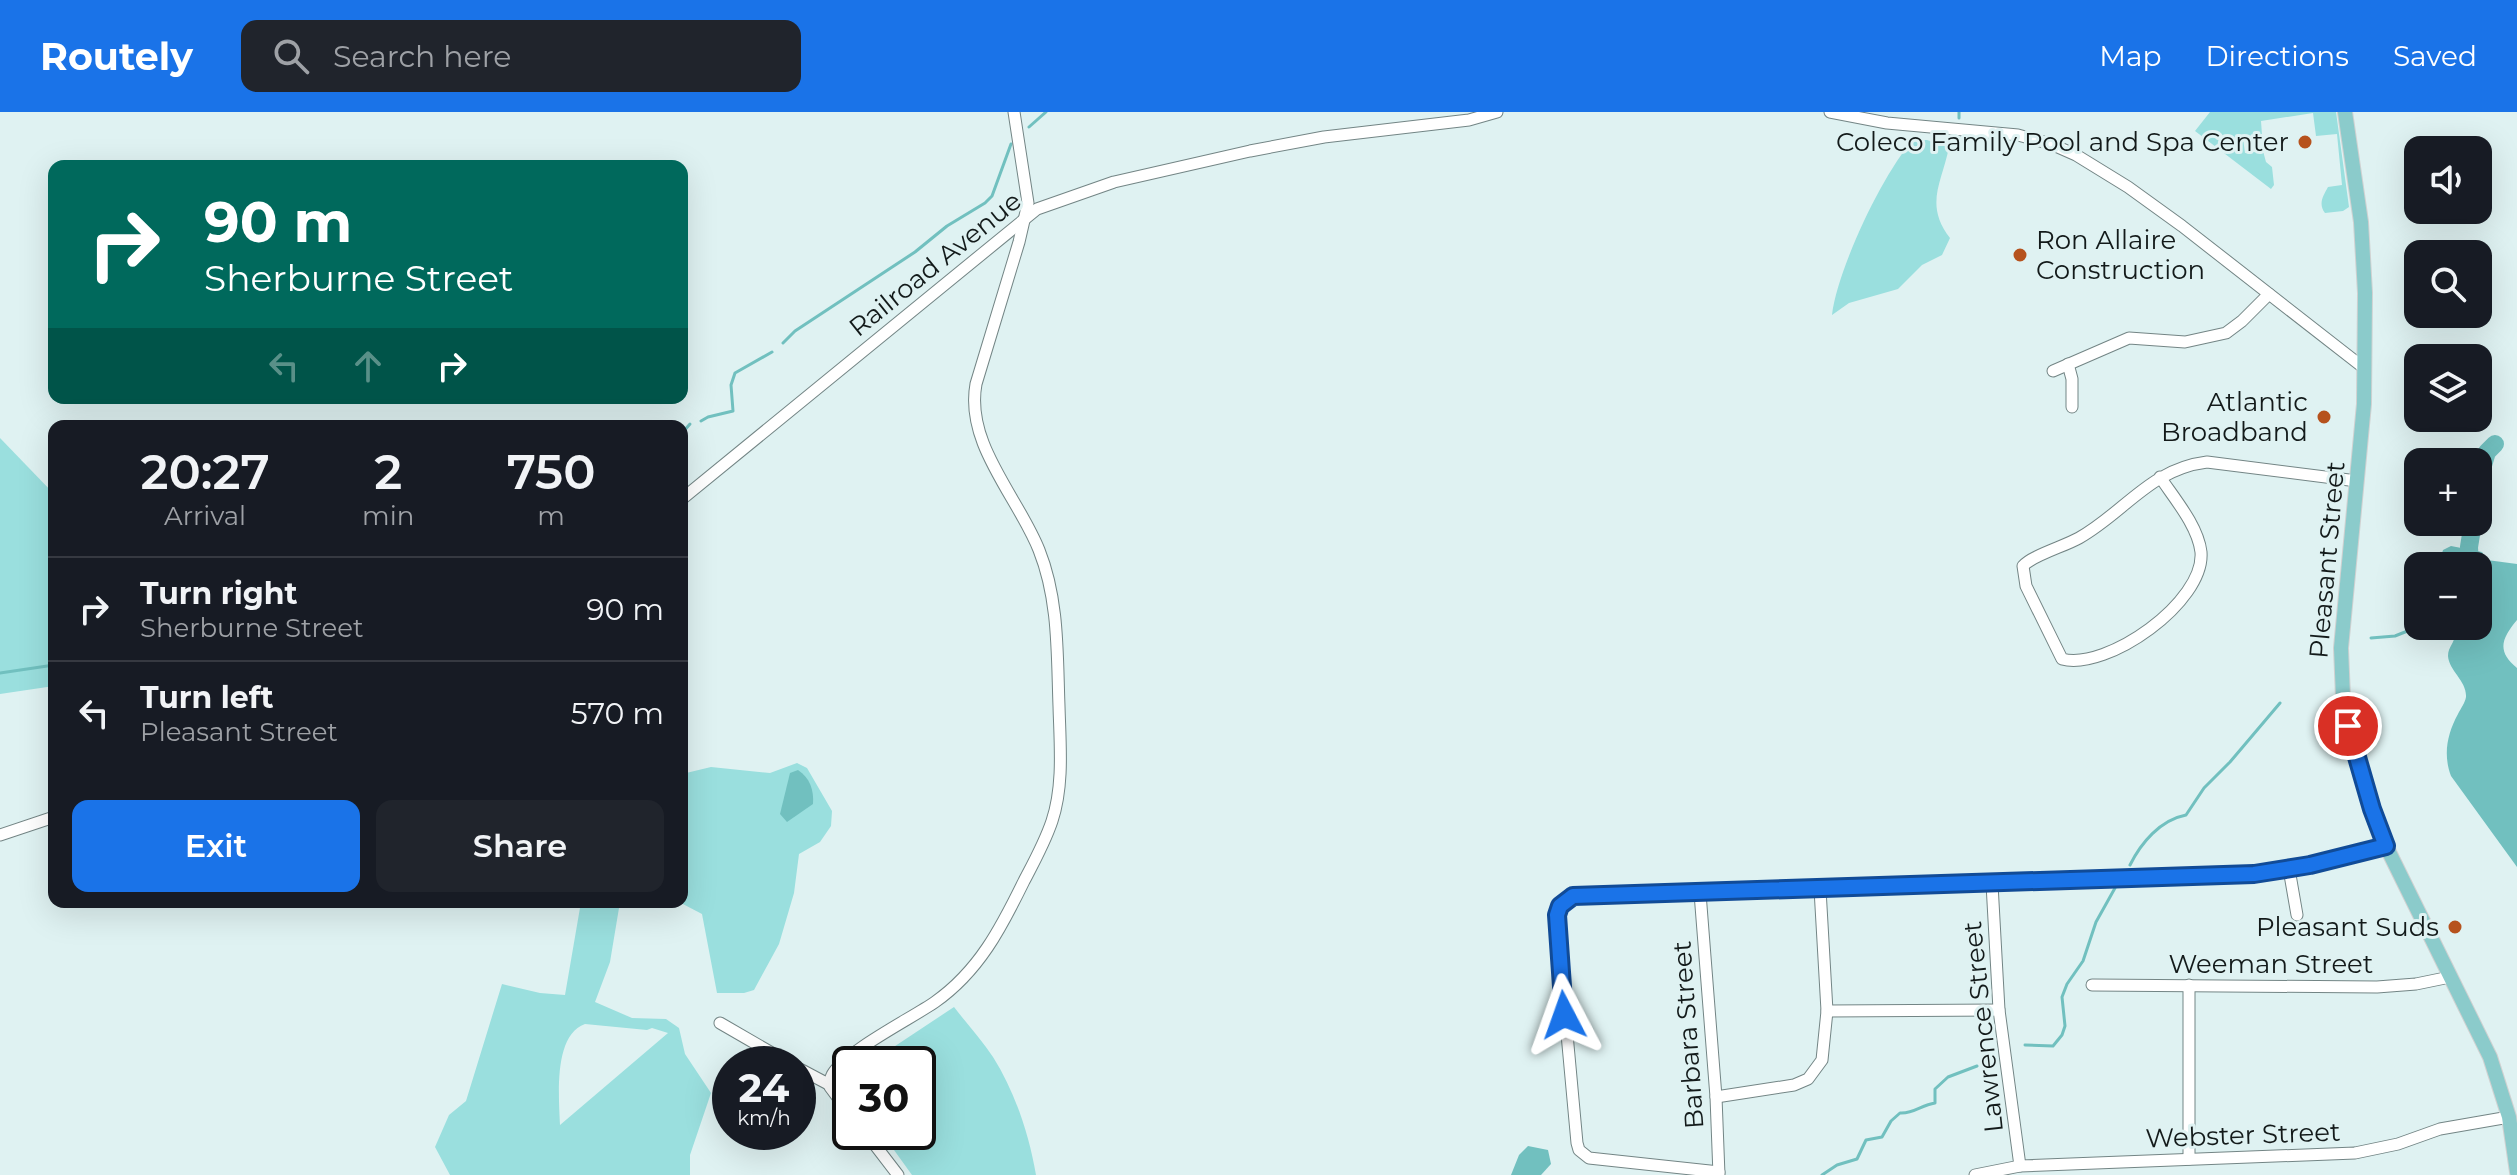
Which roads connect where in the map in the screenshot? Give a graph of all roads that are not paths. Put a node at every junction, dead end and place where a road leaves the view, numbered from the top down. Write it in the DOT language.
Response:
graph roads {
  1 [pos="1014,112"];
  2 [pos="1497,112"];
  3 [pos="1830,112"];
  4 [pos="2345,112"];
  5 [pos="1026,216"];
  6 [pos="2269,294"];
  7 [pos="2068,364"];
  8 [pos="2364,368"];
  9 [pos="2053,371"];
  10 [pos="2072,407"];
  11 [pos="2160,477"];
  12 [pos="2357,481"];
  13 [pos="688,494"];
  14 [pos="48,819"];
  15 [pos="0,835"];
  16 [pos="2386,846"];
  17 [pos="2289,869"];
  18 [pos="1992,884"];
  19 [pos="1820,889"];
  20 [pos="1700,893"];
  21 [pos="2297,915"];
  22 [pos="2450,977"];
  23 [pos="2092,985"];
  24 [pos="2189,985"];
  25 [pos="1999,1010"];
  26 [pos="1827,1011"];
  27 [pos="720,1023"];
  28 [pos="760,1046"];
  29 [pos="816,1078"];
  30 [pos="830,1085"];
  31 [pos="832,1088"];
  32 [pos="1716,1097"];
  33 [pos="2509,1117"];
  34 [pos="879,1150"];
  35 [pos="2189,1159"];
  36 [pos="2020,1166"];
  37 [pos="2517,1172"];
  38 [pos="1719,1173"];
  39 [pos="898,1175"];
  40 [pos="1975,1175"];
  1 -- 5 [label="street"];
  2 -- 5 [label="street, Railroad Avenue"];
  3 -- 6 [label="street"];
  4 -- 8 [label="main road, Pleasant Street"];
  5 -- 13 [label="street, Railroad Avenue"];
  5 -- 30 [label="street"];
  6 -- 7 [label="street"];
  6 -- 8 [label="street"];
  7 -- 9 [label="street"];
  7 -- 10 [label="street"];
  8 -- 12 [label="main road, Pleasant Street"];
  11 -- 11 [label="street"];
  11 -- 12 [label="street"];
  12 -- 16 [label="main road, Pleasant Street"];
  14 -- 15 [label="street"];
  16 -- 17 [label="street"];
  16 -- 22 [label="main road, Pleasant Street"];
  17 -- 18 [label="street"];
  17 -- 21 [label="street"];
  18 -- 19 [label="street"];
  18 -- 25 [label="street, Lawrence Street"];
  19 -- 20 [label="street"];
  19 -- 26 [label="street"];
  20 -- 32 [label="street, Barbara Street"];
  20 -- 38 [label="street"];
  22 -- 24 [label="street, Weeman Street"];
  22 -- 33 [label="main road, Pleasant Street"];
  23 -- 24 [label="street, Weeman Street"];
  24 -- 35 [label="street"];
  25 -- 26 [label="street"];
  25 -- 36 [label="street, Lawrence Street"];
  26 -- 32 [label="street"];
  27 -- 28 [label="street"];
  29 -- 30 [label="street"];
  30 -- 31 [label="street"];
  32 -- 38 [label="street, Barbara Street"];
  33 -- 35 [label="street, Webster Street"];
  33 -- 37 [label="main road, Pleasant Street"];
  34 -- 39 [label="street"];
  35 -- 36 [label="street, Webster Street"];
  36 -- 40 [label="street, Webster Street"];
}
